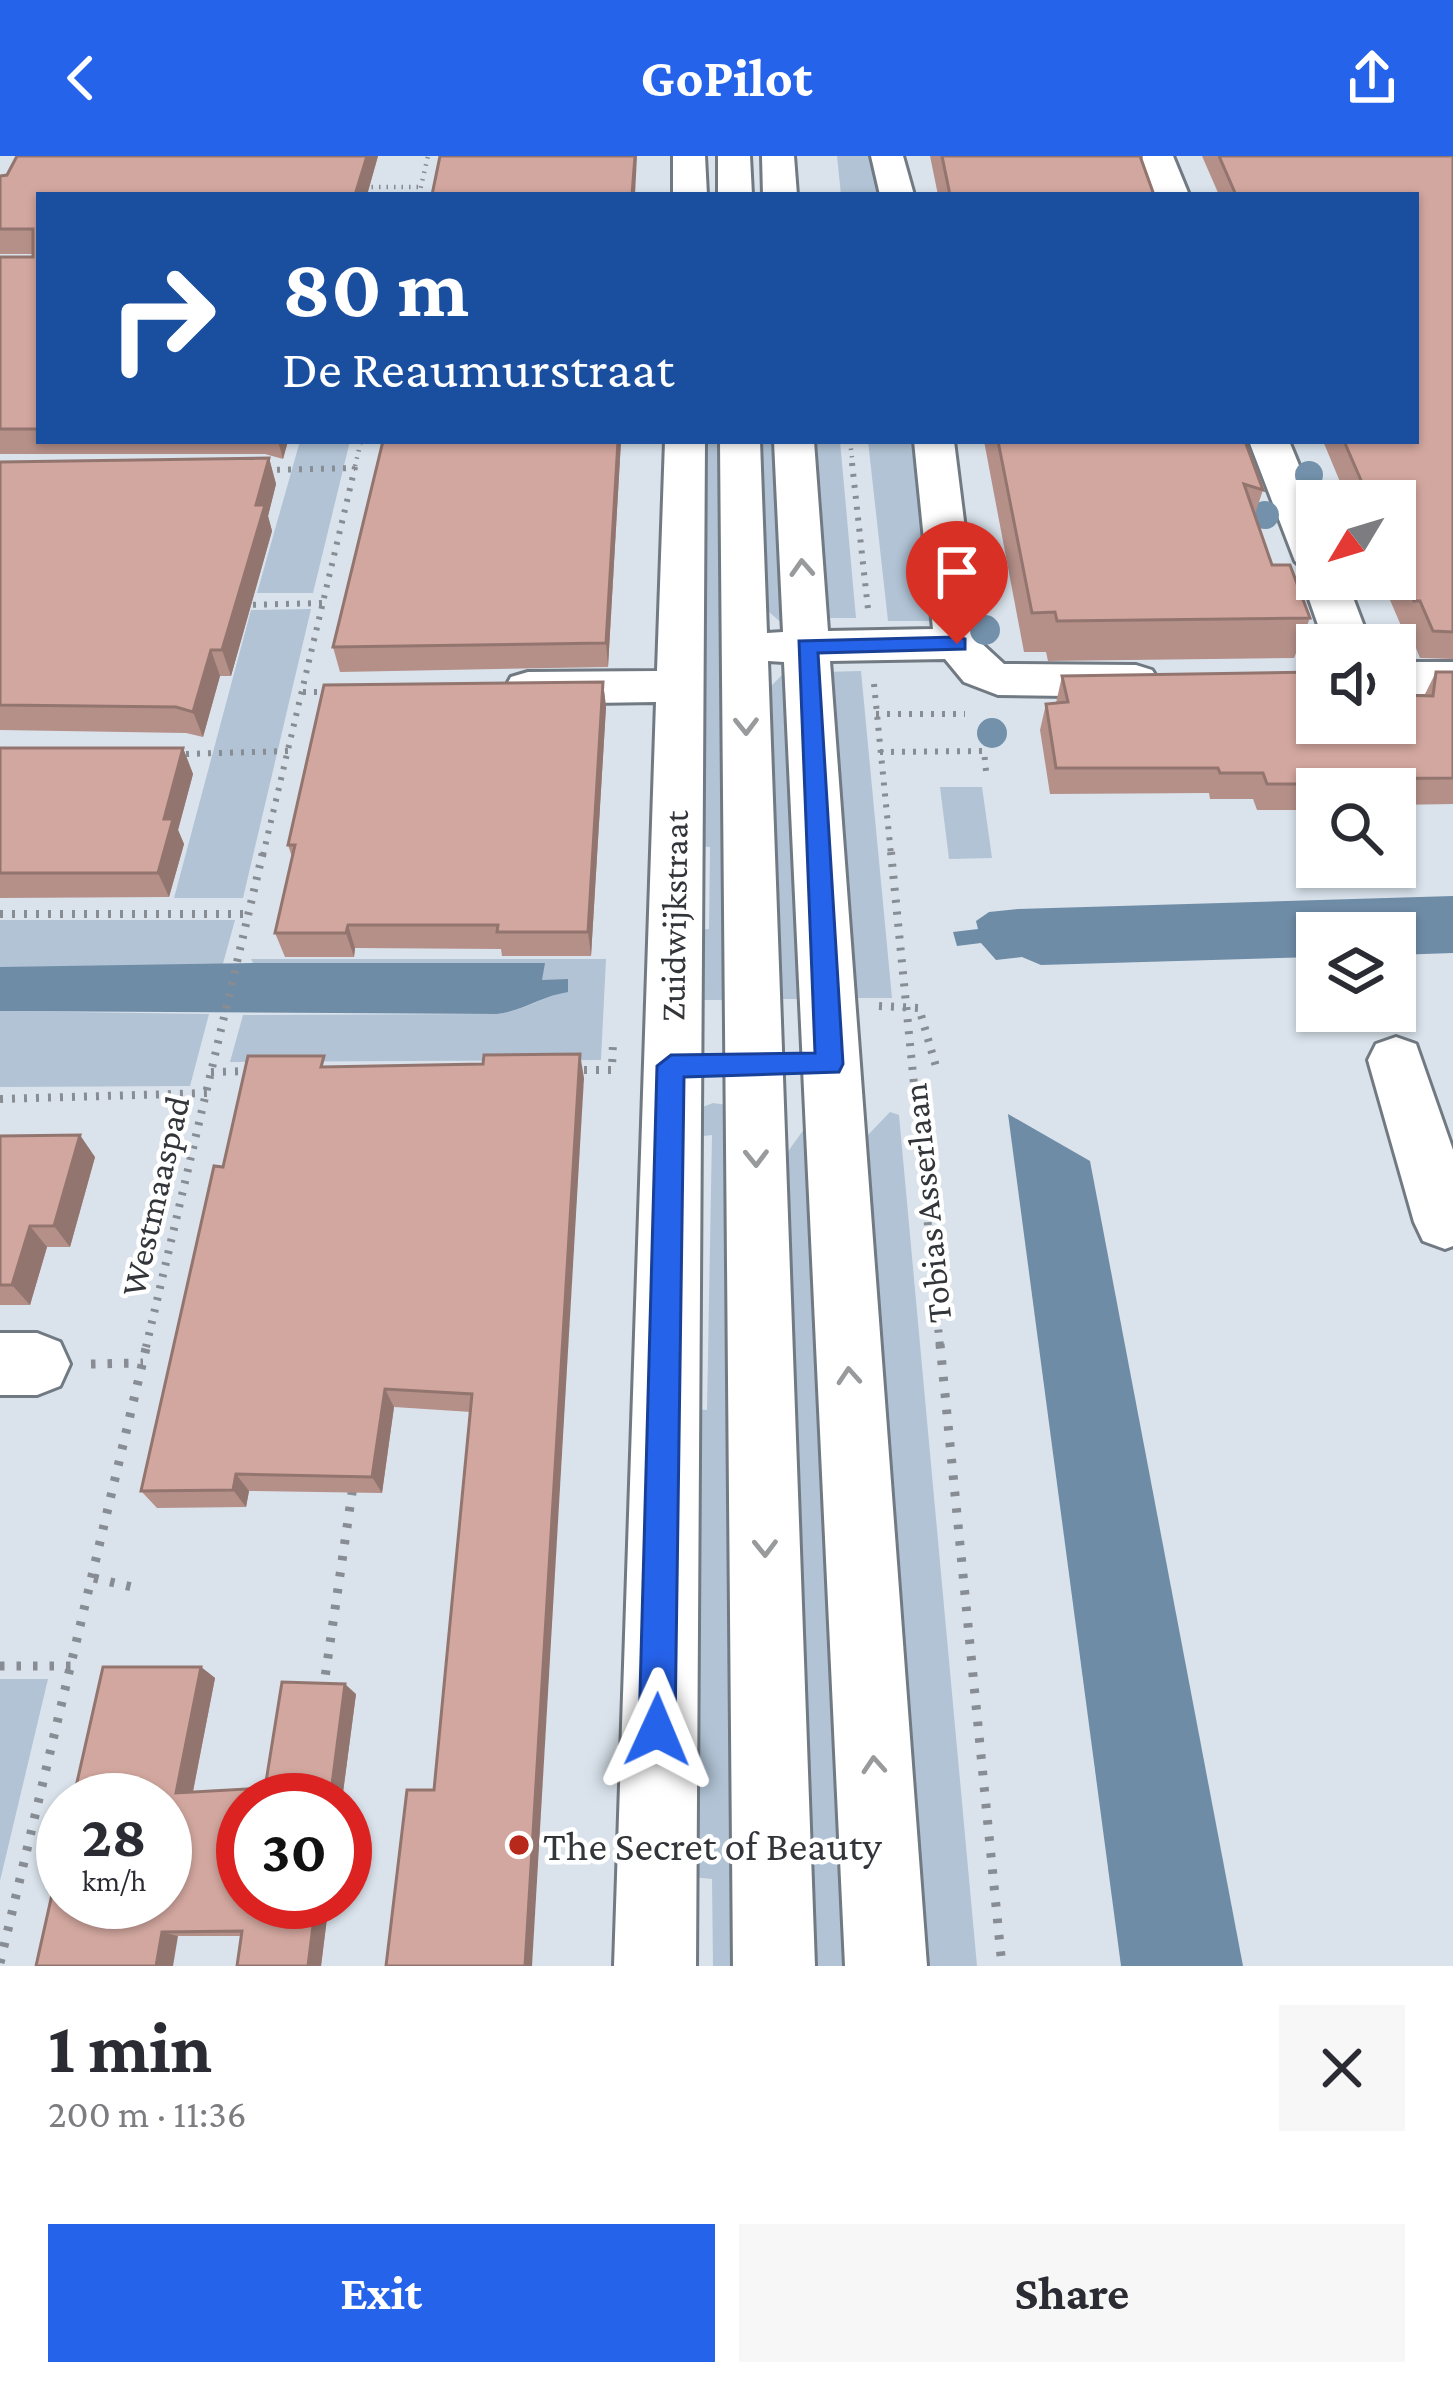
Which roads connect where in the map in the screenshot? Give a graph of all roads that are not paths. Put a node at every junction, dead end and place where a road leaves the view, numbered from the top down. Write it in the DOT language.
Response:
graph roads {
  1 [pos="689,156"];
  2 [pos="734,156"];
  3 [pos="778,156"];
  4 [pos="887,156"];
  5 [pos="1157,156"];
  6 [pos="690,192"];
  7 [pos="735,192"];
  8 [pos="780,192"];
  9 [pos="896,192"];
  10 [pos="1171,192"];
  11 [pos="685,444"];
  12 [pos="740,444"];
  13 [pos="794,444"];
  14 [pos="934,444"];
  15 [pos="1270,444"];
  16 [pos="1296,508"];
  17 [pos="957,644"];
  18 [pos="806,646"];
  19 [pos="744,647"];
  20 [pos="1416,678"];
  21 [pos="1453,678"];
  22 [pos="1174,680"];
  23 [pos="680,686"];
  24 [pos="490,689"];
  25 [pos="828,1036"];
  26 [pos="671,1037"];
  27 [pos="1396,1060"];
  28 [pos="754,1063"];
  29 [pos="1445,1222"];
  30 [pos="655,1966"];
  31 [pos="774,1966"];
  32 [pos="886,1966"];
  1 -- 6 [label="street"];
  2 -- 7 [label="street"];
  3 -- 8 [label="street"];
  4 -- 9 [label="street"];
  5 -- 10 [label="street"];
  11 -- 23 [label="street, Zuidwijkstraat"];
  12 -- 19 [label="street"];
  18 -- 13 [label="street, one-way"];
  14 -- 17 [label="street"];
  15 -- 16 [label="street"];
  17 -- 18 [label="street"];
  17 -- 22 [label="street"];
  18 -- 19 [label="street"];
  18 -- 25 [label="street"];
  19 -- 28 [label="street, one-way"];
  20 -- 21 [label="street"];
  23 -- 24 [label="street"];
  23 -- 26 [label="street, Zuidwijkstraat"];
  25 -- 28 [label="street"];
  32 -- 25 [label="street, one-way"];
  26 -- 28 [label="street"];
  26 -- 30 [label="street, Zuidwijkstraat"];
  27 -- 29 [label="street"];
  28 -- 31 [label="street, one-way"];
}
